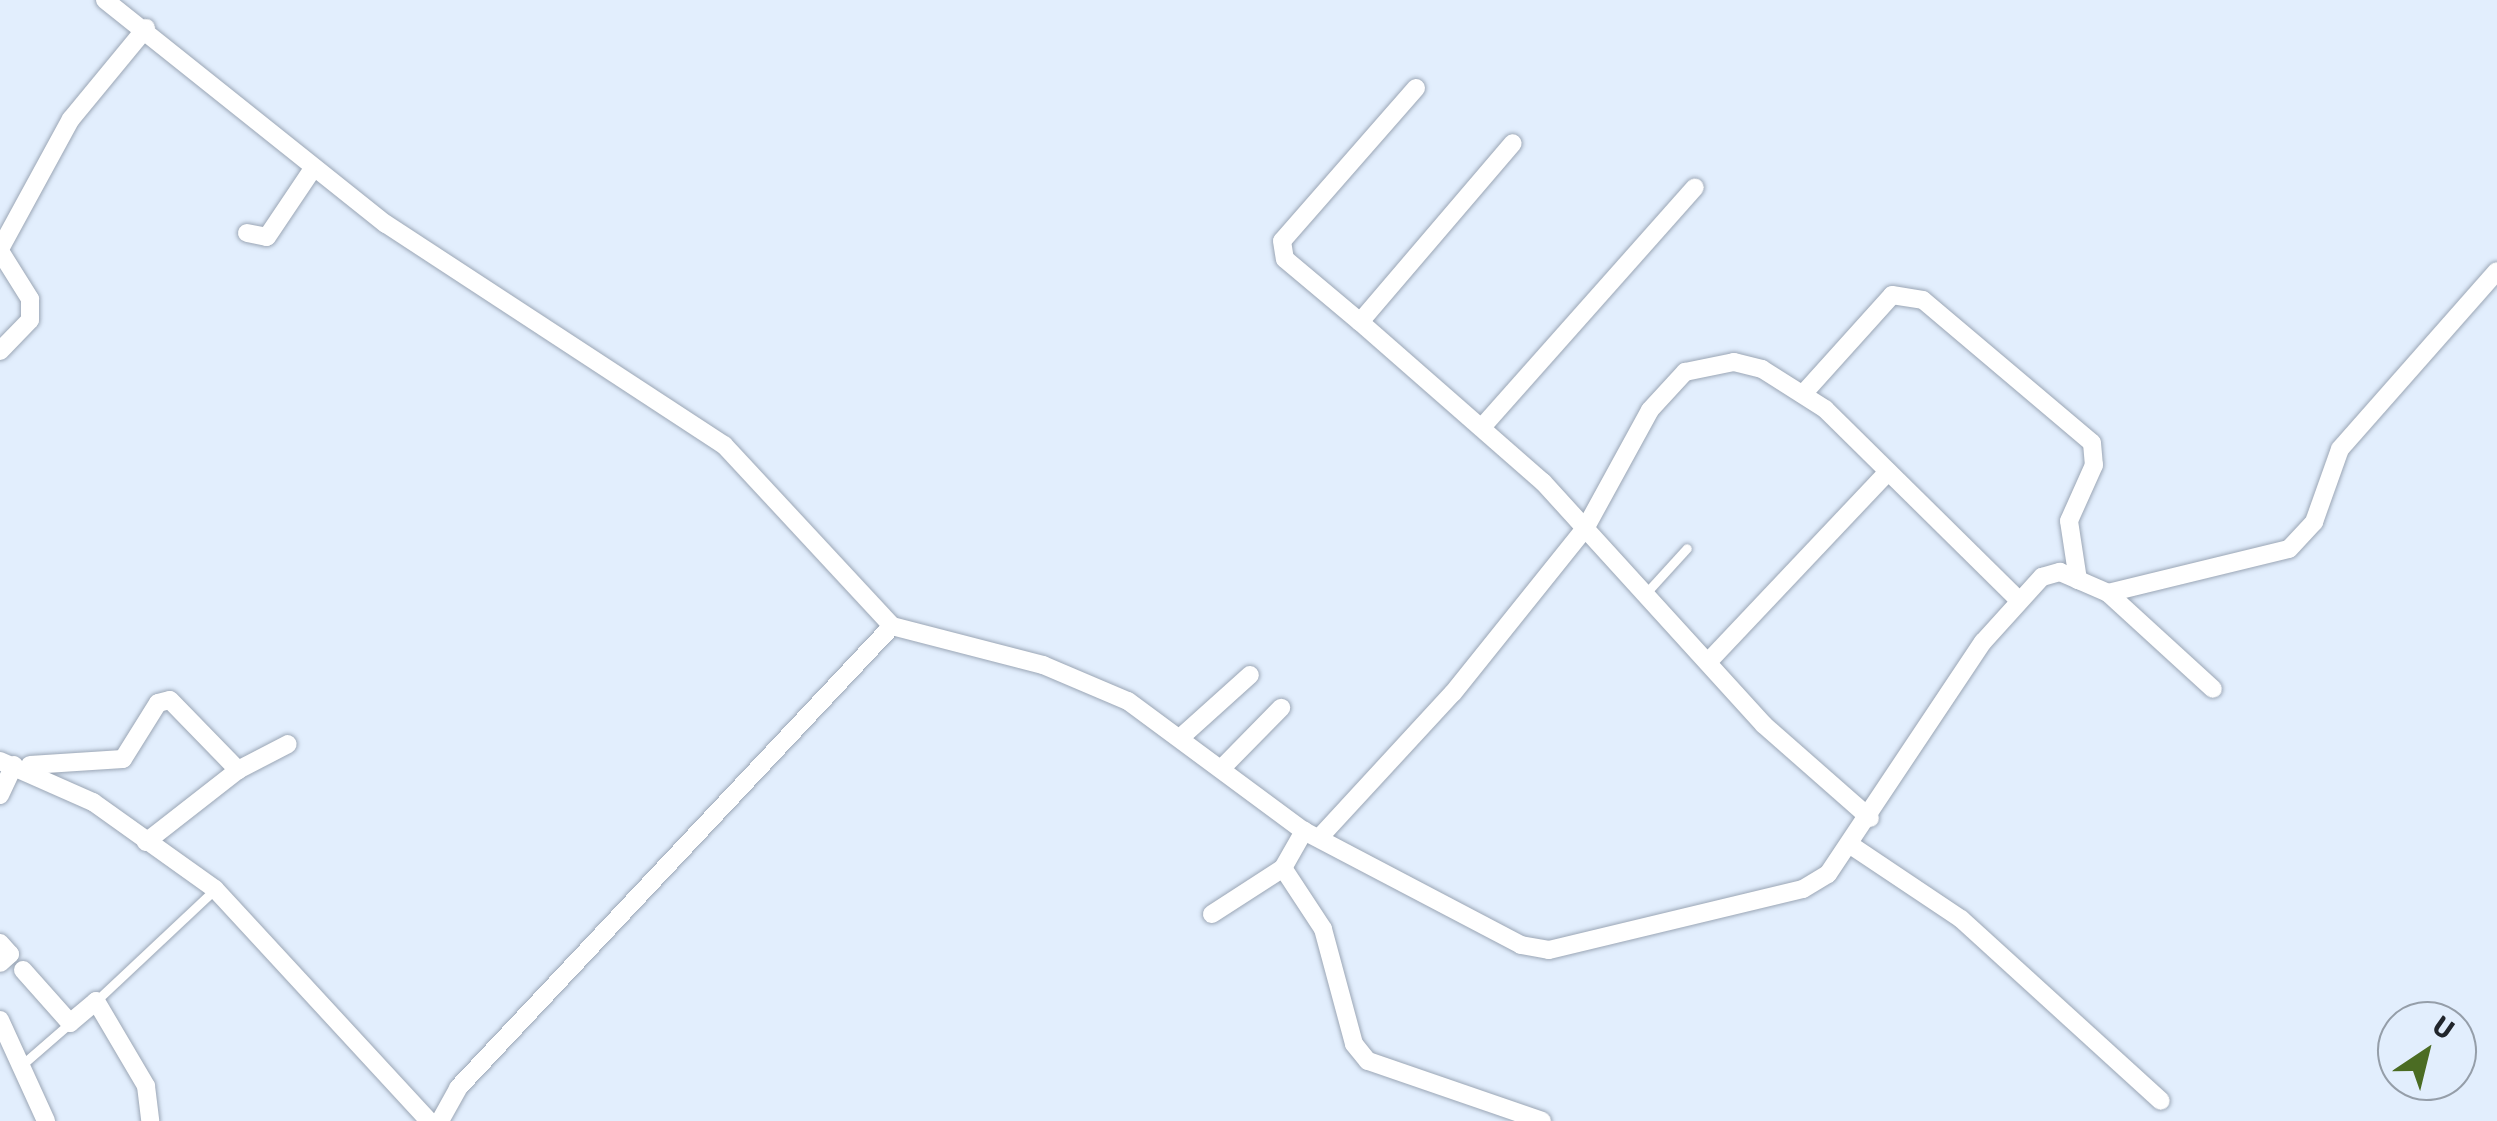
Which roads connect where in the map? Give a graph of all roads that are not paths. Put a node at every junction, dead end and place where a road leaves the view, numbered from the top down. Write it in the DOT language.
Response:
graph roads {
  1 [pos="105,0"];
  2 [pos="146,28"];
  3 [pos="1416,88"];
  4 [pos="1513,143"];
  5 [pos="312,170"];
  6 [pos="1694,187"];
  7 [pos="248,233"];
  8 [pos="0,250"];
  9 [pos="2496,274"];
  10 [pos="1360,322"];
  11 [pos="0,351"];
  12 [pos="1803,394"];
  13 [pos="1484,426"];
  14 [pos="1888,472"];
  15 [pos="1586,527"];
  16 [pos="1686,548"];
  17 [pos="2078,580"];
  18 [pos="1647,592"];
  19 [pos="2108,594"];
  20 [pos="2018,599"];
  21 [pos="892,626"];
  22 [pos="1710,660"];
  23 [pos="1250,675"];
  24 [pos="2213,689"];
  25 [pos="1281,708"];
  26 [pos="1180,738"];
  27 [pos="288,744"];
  28 [pos="7,763"];
  29 [pos="1221,769"];
  30 [pos="238,770"];
  31 [pos="0,795"];
  32 [pos="1870,818"];
  33 [pos="1312,834"];
  34 [pos="146,842"];
  35 [pos="1852,846"];
  36 [pos="1283,868"];
  37 [pos="214,889"];
  38 [pos="1212,914"];
  39 [pos="0,943"];
  40 [pos="0,963"];
  41 [pos="23,970"];
  42 [pos="96,1000"];
  43 [pos="0,1020"];
  44 [pos="70,1023"];
  45 [pos="24,1063"];
  46 [pos="2161,1101"];
  47 [pos="46,1121"];
  48 [pos="150,1121"];
  49 [pos="429,1121"];
  50 [pos="440,1121"];
  51 [pos="1542,1121"];
  1 -- 2 [label="street"];
  2 -- 5 [label="street"];
  2 -- 8 [label="street"];
  3 -- 10 [label="street"];
  4 -- 10 [label="street"];
  5 -- 7 [label="street"];
  5 -- 21 [label="street"];
  6 -- 13 [label="street"];
  8 -- 11 [label="street"];
  9 -- 19 [label="street"];
  10 -- 13 [label="street"];
  12 -- 14 [label="street"];
  12 -- 15 [label="street"];
  12 -- 17 [label="street"];
  13 -- 15 [label="street"];
  14 -- 20 [label="street"];
  14 -- 22 [label="street"];
  15 -- 18 [label="street"];
  15 -- 33 [label="street"];
  16 -- 18 [label="lane"];
  17 -- 19 [label="street"];
  17 -- 20 [label="street"];
  18 -- 22 [label="street"];
  19 -- 24 [label="street"];
  20 -- 32 [label="street"];
  21 -- 26 [label="street"];
  21 -- 50 [label="street"];
  22 -- 32 [label="street"];
  23 -- 26 [label="street"];
  25 -- 29 [label="street"];
  26 -- 29 [label="street"];
  27 -- 30 [label="street"];
  28 -- 30 [label="street"];
  28 -- 31 [label="street"];
  28 -- 34 [label="street"];
  29 -- 33 [label="street"];
  30 -- 34 [label="street"];
  32 -- 35 [label="street"];
  33 -- 35 [label="street"];
  33 -- 36 [label="street"];
  34 -- 37 [label="street"];
  35 -- 46 [label="street"];
  36 -- 38 [label="street"];
  36 -- 51 [label="street"];
  37 -- 42 [label="lane"];
  37 -- 49 [label="street"];
  39 -- 40 [label="street"];
  41 -- 44 [label="street"];
  42 -- 44 [label="street"];
  42 -- 48 [label="street"];
  43 -- 45 [label="street"];
  44 -- 45 [label="lane"];
  45 -- 47 [label="street"];
}
